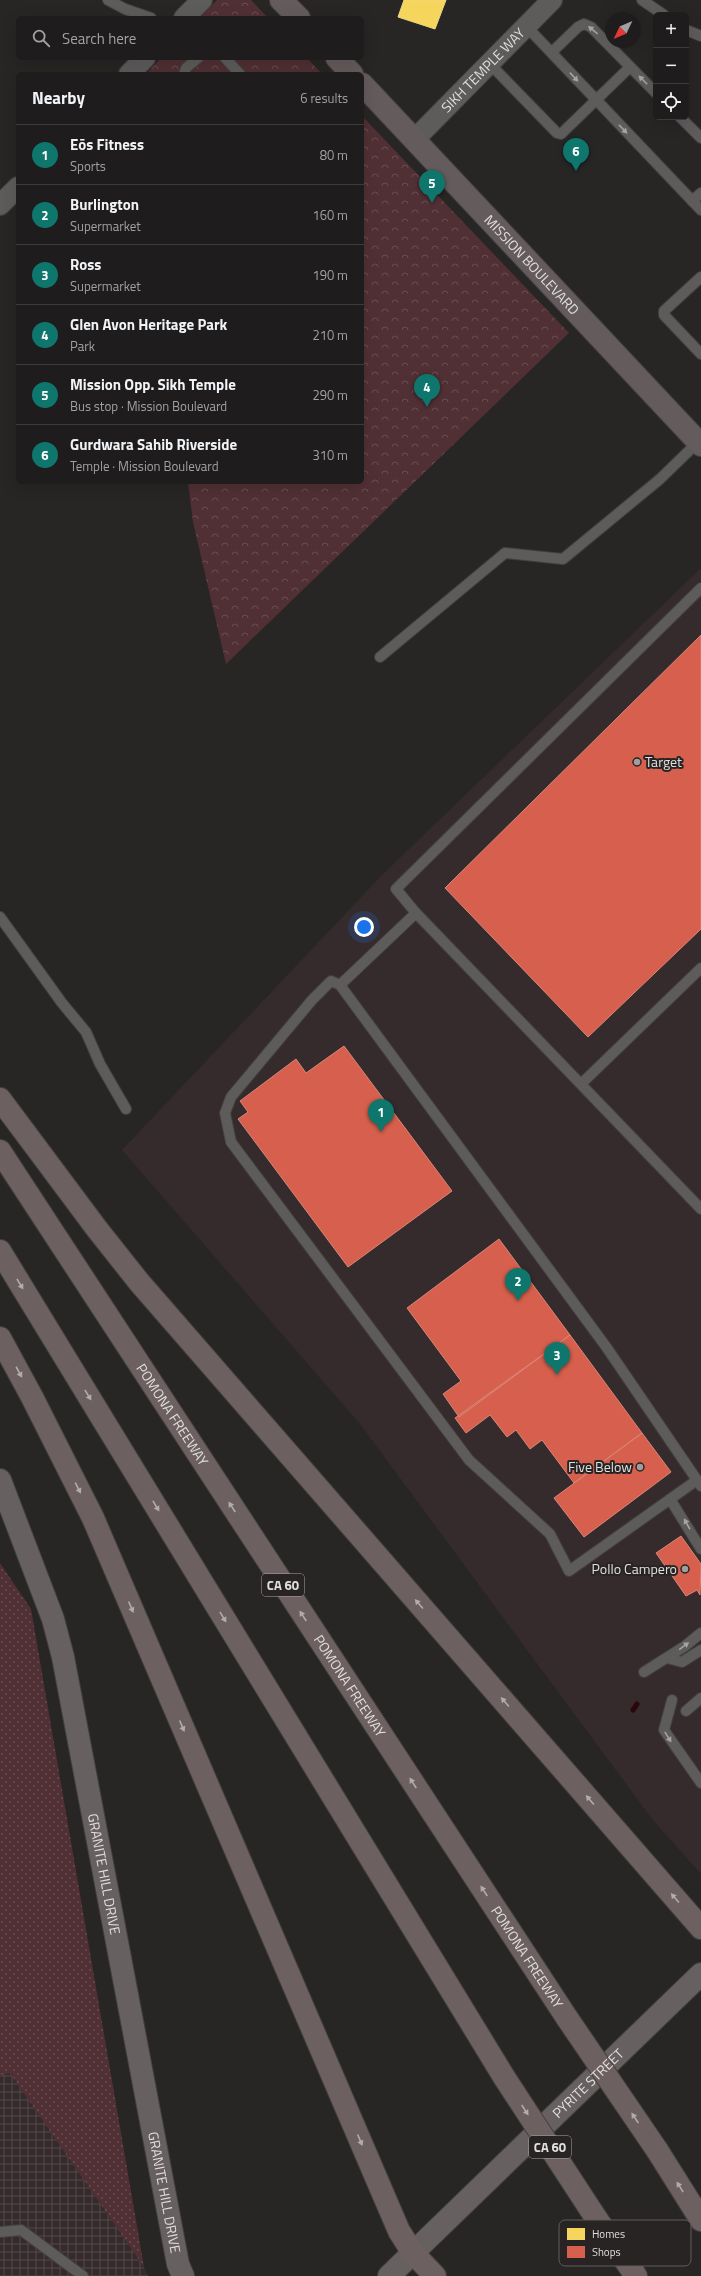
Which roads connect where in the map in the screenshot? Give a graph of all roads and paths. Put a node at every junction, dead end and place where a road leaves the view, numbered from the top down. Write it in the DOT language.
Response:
graph roads {
  1 [pos="108,0"];
  2 [pos="202,0"];
  3 [pos="281,0"];
  4 [pos="552,0"];
  5 [pos="642,0"];
  6 [pos="660,12"];
  7 [pos="145,16"];
  8 [pos="187,16"];
  9 [pos="297,16"];
  10 [pos="526,26"];
  11 [pos="552,52"];
  12 [pos="143,60"];
  13 [pos="196,60"];
  14 [pos="227,60"];
  15 [pos="339,60"];
  16 [pos="489,63"];
  17 [pos="630,67"];
  18 [pos="131,72"];
  19 [pos="185,72"];
  20 [pos="238,72"];
  21 [pos="350,72"];
  22 [pos="364,86"];
  23 [pos="653,90"];
  24 [pos="596,101"];
  25 [pos="683,120"];
  26 [pos="701,138"];
  27 [pos="414,140"];
  28 [pos="16,189"];
  29 [pos="701,193"];
  30 [pos="692,201"];
  31 [pos="0,205"];
  32 [pos="701,210"];
  33 [pos="701,277"];
  34 [pos="701,354"];
  35 [pos="700,444"];
  36 [pos="701,588"];
  37 [pos="380,657"];
  38 [pos="416,913"];
  39 [pos="0,917"];
  40 [pos="701,968"];
  41 [pos="340,985"];
  42 [pos="581,1084"];
  43 [pos="0,1099"];
  44 [pos="126,1109"];
  45 [pos="0,1151"];
  46 [pos="701,1210"];
  47 [pos="0,1251"];
  48 [pos="0,1338"];
  49 [pos="0,1480"];
  50 [pos="699,1483"];
  51 [pos="670,1499"];
  52 [pos="701,1549"];
  53 [pos="701,1632"];
  54 [pos="701,1650"];
  55 [pos="667,1658"];
  56 [pos="644,1672"];
  57 [pos="701,1698"];
  58 [pos="672,1700"];
  59 [pos="686,1711"];
  60 [pos="701,1783"];
  61 [pos="701,1928"];
  62 [pos="701,1974"];
  63 [pos="597,2220"];
  64 [pos="701,2220"];
  65 [pos="0,2232"];
  66 [pos="413,2253"];
  67 [pos="629,2266"];
  68 [pos="83,2276"];
  69 [pos="183,2276"];
  70 [pos="389,2276"];
  71 [pos="435,2276"];
  72 [pos="636,2276"];
  1 -- 7 [label="lane"];
  2 -- 8 [label="street"];
  3 -- 9 [label="main road"];
  4 -- 10 [label="street, SIKH TEMPLE WAY"];
  5 -- 6 [label="lane"];
  10 -- 11 [label="lane"];
  10 -- 16 [label="street, SIKH TEMPLE WAY"];
  17 -- 11 [label="lane, one-way"];
  11 -- 24 [label="lane, one-way"];
  12 -- 18 [label="street"];
  13 -- 19 [label="lane"];
  14 -- 20 [label="lane"];
  15 -- 21 [label="main road"];
  16 -- 24 [label="lane"];
  16 -- 27 [label="street, SIKH TEMPLE WAY"];
  23 -- 17 [label="lane, one-way"];
  17 -- 24 [label="lane"];
  22 -- 27 [label="main road, MISSION BOULEVARD"];
  24 -- 30 [label="lane, one-way"];
  25 -- 26 [label="lane"];
  27 -- 35 [label="main road, MISSION BOULEVARD"];
  28 -- 31 [label="street"];
  29 -- 30 [label="lane"];
  30 -- 32 [label="lane"];
  33 -- 34 [label="lane"];
  35 -- 37 [label="lane"];
  36 -- 38 [label="lane"];
  38 -- 41 [label="lane"];
  38 -- 42 [label="lane"];
  39 -- 44 [label="lane"];
  40 -- 42 [label="lane"];
  41 -- 50 [label="lane"];
  41 -- 51 [label="lane"];
  42 -- 46 [label="lane"];
  61 -- 43 [label="highway, one-way"];
  64 -- 45 [label="highway, POMONA FREEWAY / CA 60, one-way, bridge"];
  47 -- 63 [label="highway, CA 60, one-way, bridge"];
  48 -- 66 [label="highway, one-way"];
  49 -- 69 [label="street, GRANITE HILL DRIVE"];
  50 -- 51 [label="lane"];
  52 -- 51 [label="lane, one-way"];
  55 -- 53 [label="lane, one-way"];
  54 -- 55 [label="lane"];
  55 -- 56 [label="lane"];
  57 -- 59 [label="lane"];
  58 -- 60 [label="lane, one-way"];
  62 -- 66 [label="street, PYRITE STREET"];
  65 -- 68 [label="lane"];
  66 -- 70 [label="street, PYRITE STREET"];
  66 -- 71 [label="highway"];
  67 -- 72 [label="highway, CA 60, one-way, bridge"];
}
